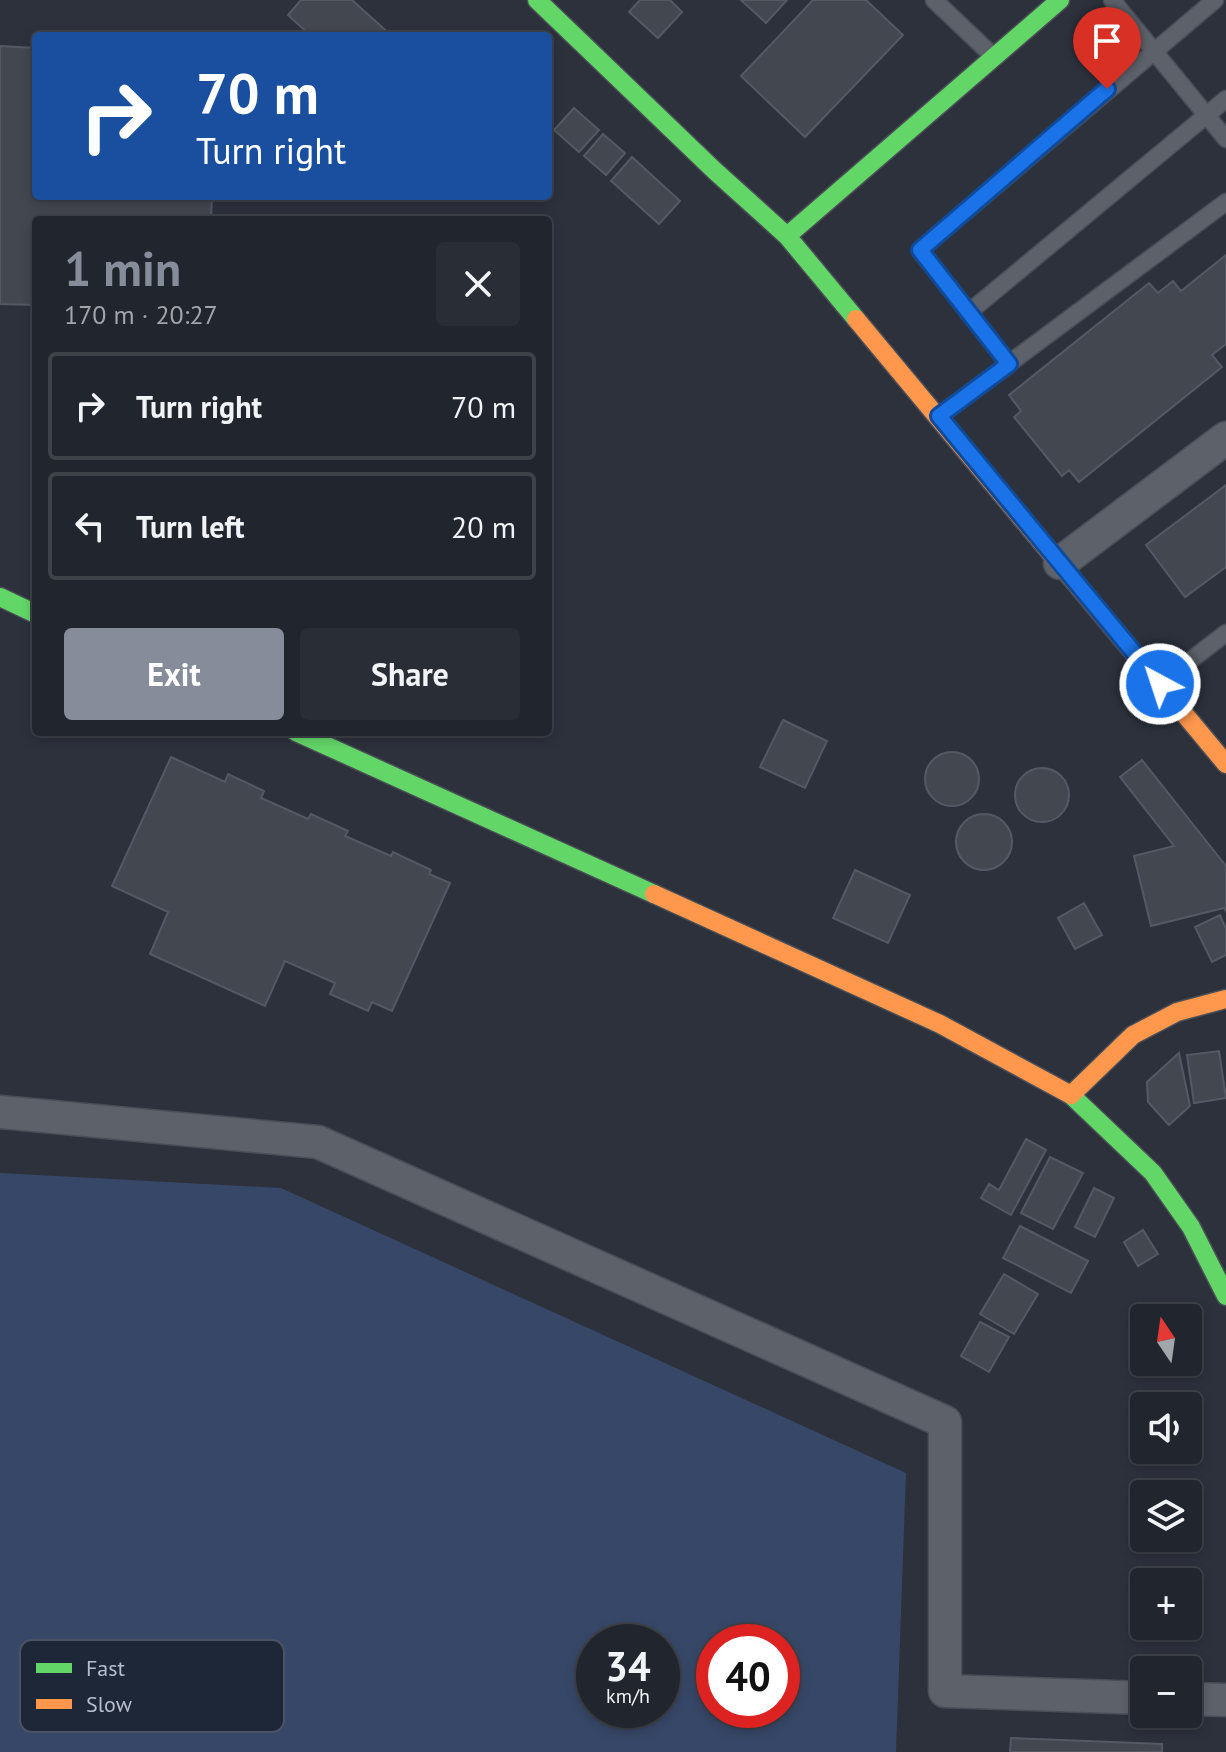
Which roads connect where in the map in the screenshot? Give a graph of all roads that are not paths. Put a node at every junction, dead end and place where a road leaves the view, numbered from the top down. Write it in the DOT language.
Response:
graph roads {
  1 [pos="537,0"];
  2 [pos="934,0"];
  3 [pos="1060,0"];
  4 [pos="1112,0"];
  5 [pos="1215,0"];
  6 [pos="1154,49"];
  7 [pos="993,56"];
  8 [pos="1226,99"];
  9 [pos="1206,115"];
  10 [pos="1226,139"];
  11 [pos="1226,202"];
  12 [pos="787,236"];
  13 [pos="968,313"];
  14 [pos="1009,364"];
  15 [pos="939,416"];
  16 [pos="1226,438"];
  17 [pos="1060,563"];
  18 [pos="0,597"];
  19 [pos="32,612"];
  20 [pos="1226,633"];
  21 [pos="1160,684"];
  22 [pos="305,736"];
  23 [pos="1226,764"];
  24 [pos="1226,999"];
  25 [pos="1071,1095"];
  26 [pos="0,1112"];
  27 [pos="1226,1296"];
  28 [pos="1130,1698"];
  29 [pos="1202,1699"];
  30 [pos="1226,1700"];
  1 -- 12 [label="street"];
  2 -- 7 [label="lane"];
  3 -- 7 [label="street"];
  4 -- 6 [label="lane"];
  5 -- 6 [label="lane"];
  6 -- 9 [label="lane"];
  6 -- 13 [label="lane"];
  7 -- 12 [label="street"];
  8 -- 9 [label="lane"];
  9 -- 10 [label="lane"];
  9 -- 13 [label="lane"];
  11 -- 14 [label="lane"];
  12 -- 15 [label="street"];
  13 -- 14 [label="lane"];
  14 -- 15 [label="lane"];
  15 -- 17 [label="street"];
  16 -- 17 [label="street"];
  17 -- 21 [label="street"];
  18 -- 19 [label="street"];
  20 -- 21 [label="lane"];
  21 -- 23 [label="street"];
  22 -- 25 [label="street"];
  24 -- 25 [label="street"];
  25 -- 27 [label="street"];
  26 -- 28 [label="street"];
  29 -- 30 [label="street"];
}
